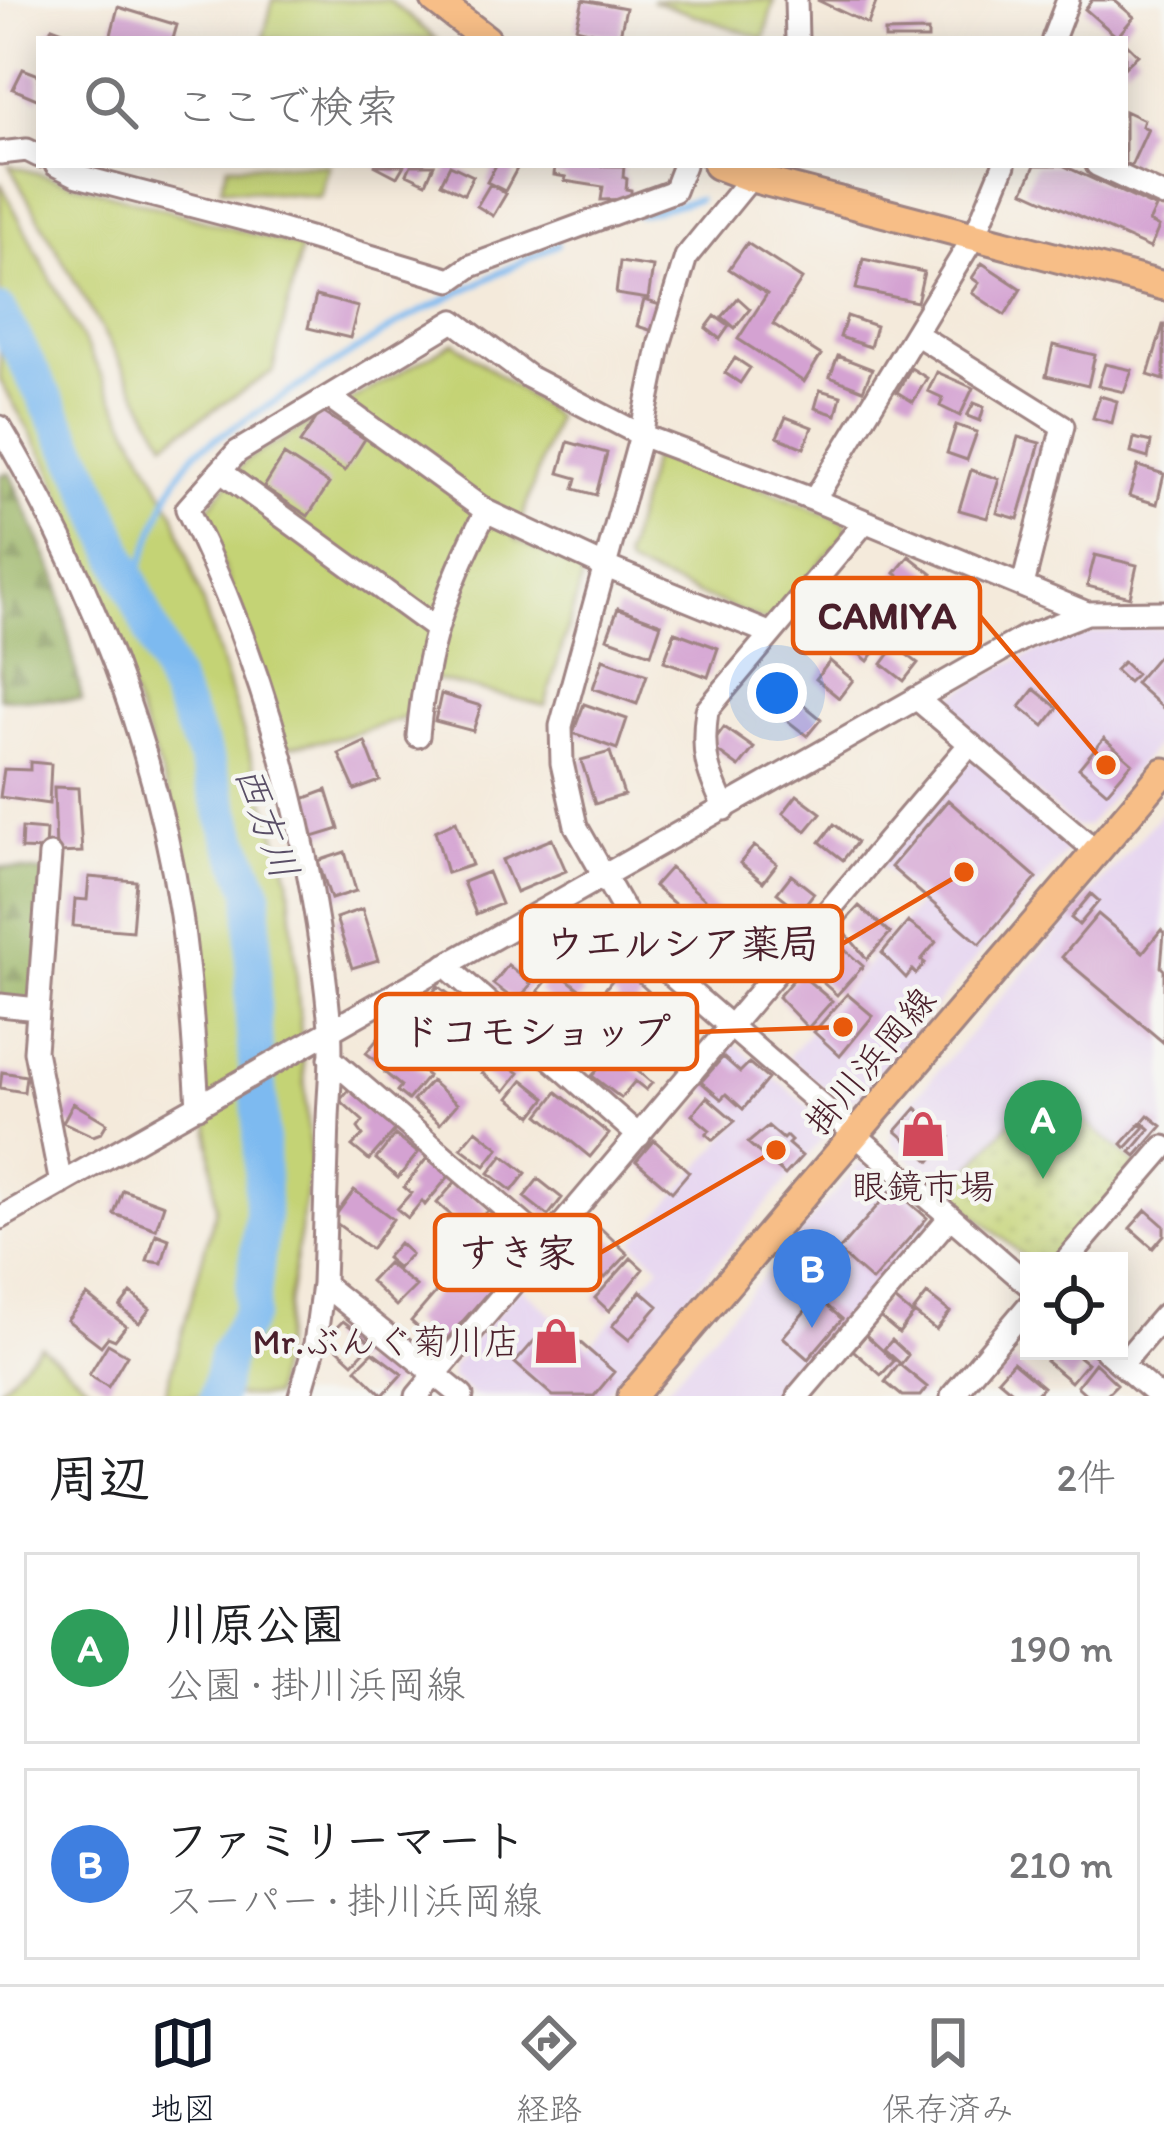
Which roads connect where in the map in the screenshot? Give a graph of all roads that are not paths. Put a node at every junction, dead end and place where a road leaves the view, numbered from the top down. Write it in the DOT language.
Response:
graph roads {
  1 [pos="435,0"];
  2 [pos="796,0"];
  3 [pos="1068,0"];
  4 [pos="482,36"];
  5 [pos="797,36"];
  6 [pos="1054,36"];
  7 [pos="0,153"];
  8 [pos="36,154"];
  9 [pos="62,168"];
  10 [pos="683,168"];
  11 [pos="1003,168"];
  12 [pos="1103,168"];
  13 [pos="757,171"];
  14 [pos="1164,196"];
  15 [pos="975,235"];
  16 [pos="1164,286"];
  17 [pos="916,334"];
  18 [pos="329,397"];
  19 [pos="0,427"];
  20 [pos="641,435"];
  21 [pos="220,471"];
  22 [pos="814,500"];
  23 [pos="486,511"];
  24 [pos="865,521"];
  25 [pos="604,566"];
  26 [pos="1023,586"];
  27 [pos="1164,612"];
  28 [pos="1087,614"];
  29 [pos="434,627"];
  30 [pos="769,633"];
  31 [pos="916,698"];
  32 [pos="418,736"];
  33 [pos="969,745"];
  34 [pos="1161,783"];
  35 [pos="725,809"];
  36 [pos="1096,851"];
  37 [pos="50,854"];
  38 [pos="602,876"];
  39 [pos="445,965"];
  40 [pos="0,1005"];
  41 [pos="37,1009"];
  42 [pos="730,1030"];
  43 [pos="322,1035"];
  44 [pos="330,1058"];
  45 [pos="204,1104"];
  46 [pos="855,1135"];
  47 [pos="638,1136"];
  48 [pos="1164,1147"];
  49 [pos="61,1184"];
  50 [pos="950,1217"];
  51 [pos="0,1218"];
  52 [pos="546,1244"];
  53 [pos="1074,1252"];
  54 [pos="1020,1277"];
  55 [pos="323,1284"];
  56 [pos="1164,1315"];
  57 [pos="1020,1316"];
  58 [pos="1128,1346"];
  59 [pos="1116,1360"];
  60 [pos="436,1374"];
  61 [pos="300,1396"];
  62 [pos="417,1396"];
  63 [pos="462,1396"];
  64 [pos="632,1396"];
  65 [pos="797,1396"];
  66 [pos="952,1396"];
  67 [pos="1158,1396"];
  1 -- 4 [label="main road"];
  2 -- 5 [label="street"];
  3 -- 6 [label="street"];
  7 -- 8 [label="street"];
  9 -- 10 [label="street"];
  11 -- 15 [label="street"];
  12 -- 14 [label="street"];
  13 -- 15 [label="main road"];
  13 -- 20 [label="street"];
  15 -- 16 [label="main road"];
  15 -- 17 [label="street"];
  17 -- 22 [label="street"];
  17 -- 26 [label="street"];
  18 -- 20 [label="street"];
  18 -- 21 [label="street"];
  18 -- 23 [label="street"];
  19 -- 45 [label="street"];
  20 -- 22 [label="street"];
  20 -- 25 [label="street"];
  21 -- 29 [label="street"];
  21 -- 43 [label="street"];
  22 -- 24 [label="street"];
  23 -- 25 [label="street"];
  23 -- 29 [label="street"];
  24 -- 26 [label="street"];
  24 -- 30 [label="street"];
  25 -- 30 [label="street"];
  25 -- 38 [label="street"];
  26 -- 28 [label="street"];
  27 -- 28 [label="street"];
  28 -- 31 [label="street"];
  29 -- 32 [label="street"];
  30 -- 35 [label="street"];
  31 -- 33 [label="street"];
  31 -- 35 [label="street"];
  33 -- 36 [label="street"];
  33 -- 42 [label="street"];
  34 -- 36 [label="main road, 掛川浜岡線"];
  35 -- 38 [label="street"];
  36 -- 46 [label="main road, 掛川浜岡線"];
  37 -- 41 [label="street"];
  38 -- 39 [label="street"];
  38 -- 42 [label="street"];
  39 -- 43 [label="street"];
  39 -- 47 [label="street"];
  40 -- 41 [label="street"];
  41 -- 49 [label="street"];
  42 -- 46 [label="street"];
  42 -- 47 [label="street"];
  43 -- 44 [label="street"];
  43 -- 45 [label="street"];
  44 -- 52 [label="street"];
  44 -- 55 [label="street"];
  45 -- 49 [label="street"];
  46 -- 50 [label="street"];
  46 -- 64 [label="main road, 掛川浜岡線"];
  47 -- 52 [label="street"];
  48 -- 53 [label="street"];
  49 -- 51 [label="street"];
  50 -- 54 [label="street"];
  50 -- 65 [label="street"];
  52 -- 60 [label="street"];
  55 -- 60 [label="street"];
  55 -- 61 [label="street"];
  56 -- 58 [label="street"];
  57 -- 66 [label="street"];
  59 -- 67 [label="street"];
  60 -- 62 [label="street"];
  60 -- 63 [label="street"];
}
